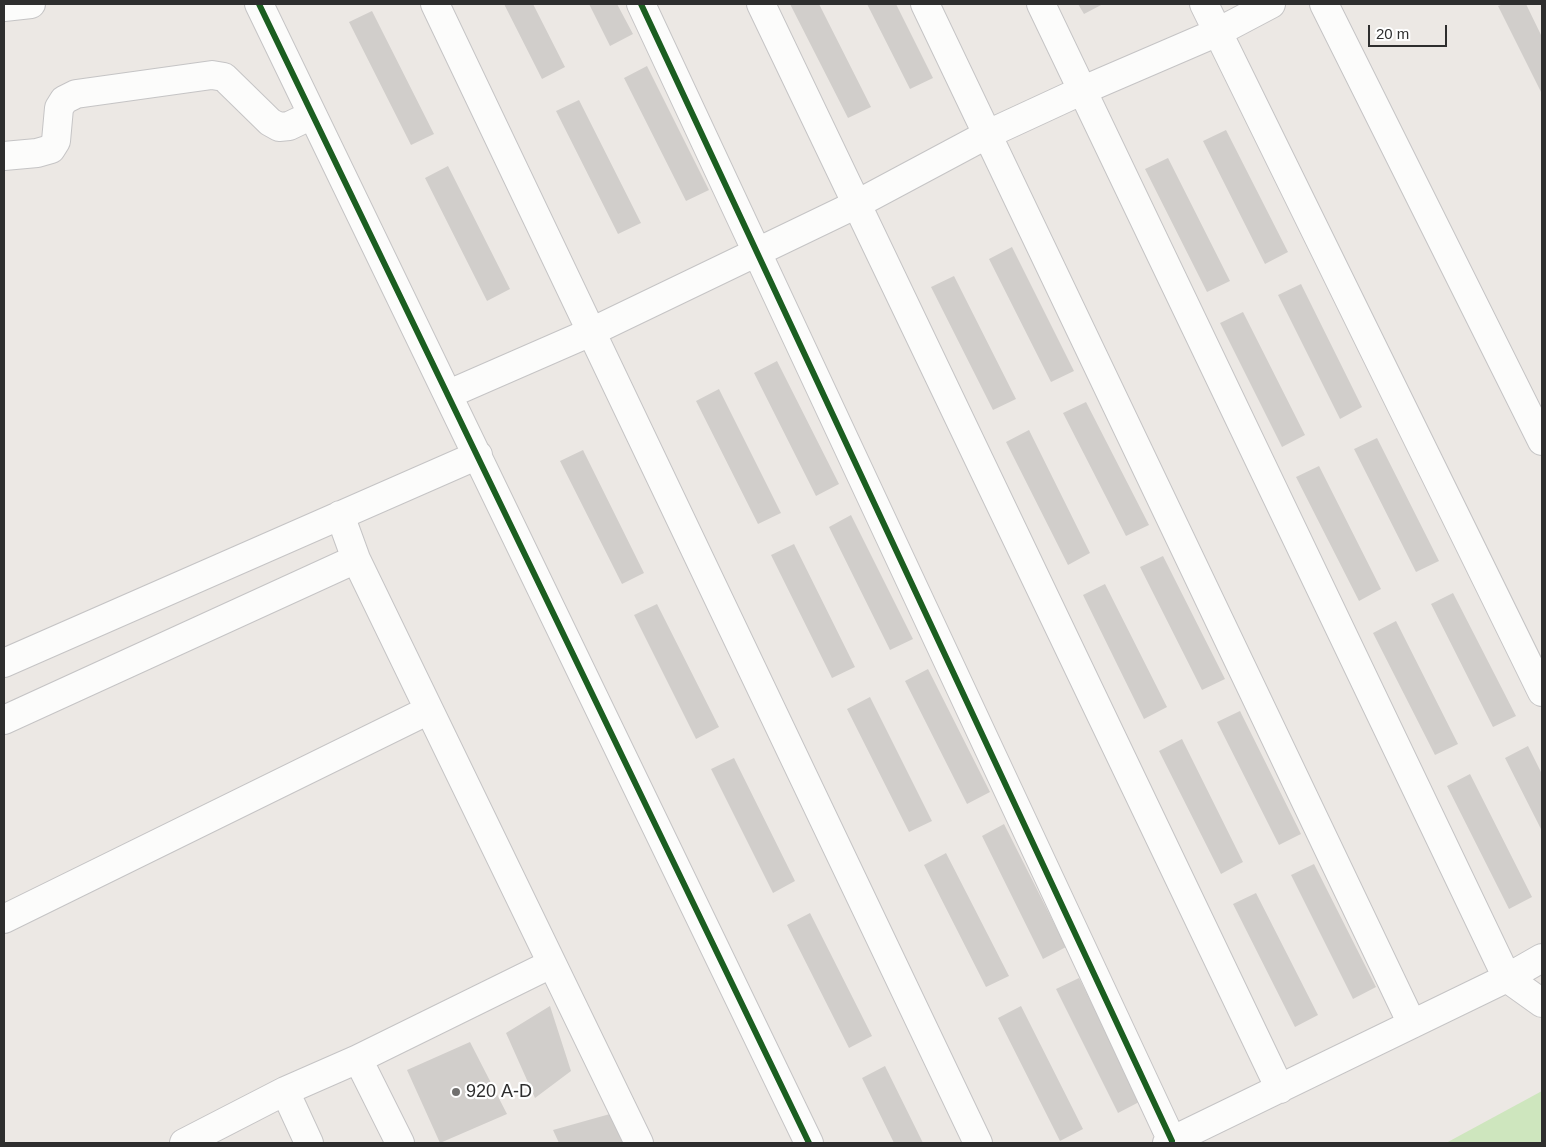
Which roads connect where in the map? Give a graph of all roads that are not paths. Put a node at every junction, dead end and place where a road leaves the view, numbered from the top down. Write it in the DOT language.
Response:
graph roads {
  1 [pos="31,4"];
  2 [pos="259,4"];
  3 [pos="436,4"];
  4 [pos="641,4"];
  5 [pos="761,4"];
  6 [pos="925,4"];
  7 [pos="1041,4"];
  8 [pos="1204,4"];
  9 [pos="1271,4"];
  10 [pos="1324,4"];
  11 [pos="4,7"];
  12 [pos="1218,32"];
  13 [pos="1081,91"];
  14 [pos="312,115"];
  15 [pos="988,134"];
  16 [pos="4,156"];
  17 [pos="857,204"];
  18 [pos="758,251"];
  19 [pos="590,332"];
  20 [pos="449,394"];
  21 [pos="1542,440"];
  22 [pos="478,455"];
  23 [pos="340,514"];
  24 [pos="356,559"];
  25 [pos="4,663"];
  26 [pos="1542,692"];
  27 [pos="429,710"];
  28 [pos="4,720"];
  29 [pos="4,919"];
  30 [pos="1542,958"];
  31 [pos="551,964"];
  32 [pos="1506,978"];
  33 [pos="1542,1002"];
  34 [pos="1412,1024"];
  35 [pos="358,1059"];
  36 [pos="1280,1089"];
  37 [pos="285,1091"];
  38 [pos="1169,1142"];
  39 [pos="184,1143"];
  40 [pos="309,1143"];
  41 [pos="400,1143"];
  42 [pos="639,1143"];
  43 [pos="809,1143"];
  44 [pos="978,1143"];
  1 -- 11 [label="street"];
  2 -- 14 [label="street"];
  3 -- 19 [label="street"];
  4 -- 18 [label="street"];
  5 -- 17 [label="street"];
  6 -- 15 [label="street"];
  7 -- 13 [label="street"];
  8 -- 12 [label="street"];
  9 -- 12 [label="street"];
  10 -- 21 [label="street"];
  12 -- 13 [label="street"];
  12 -- 26 [label="street"];
  13 -- 15 [label="street"];
  13 -- 32 [label="street"];
  14 -- 16 [label="street"];
  14 -- 20 [label="street"];
  15 -- 17 [label="street"];
  15 -- 34 [label="street"];
  17 -- 18 [label="street"];
  17 -- 36 [label="street"];
  18 -- 19 [label="street"];
  18 -- 38 [label="street"];
  19 -- 20 [label="street"];
  19 -- 44 [label="street"];
  20 -- 22 [label="street"];
  22 -- 23 [label="street"];
  22 -- 43 [label="street"];
  23 -- 24 [label="street"];
  23 -- 25 [label="street"];
  24 -- 27 [label="street"];
  24 -- 28 [label="street"];
  27 -- 29 [label="street"];
  27 -- 31 [label="street"];
  30 -- 32 [label="street"];
  31 -- 35 [label="street"];
  31 -- 42 [label="street"];
  32 -- 33 [label="street"];
  32 -- 34 [label="street"];
  34 -- 36 [label="street"];
  35 -- 37 [label="street"];
  35 -- 41 [label="street"];
  36 -- 38 [label="street"];
  37 -- 39 [label="street"];
  37 -- 40 [label="street"];
}
